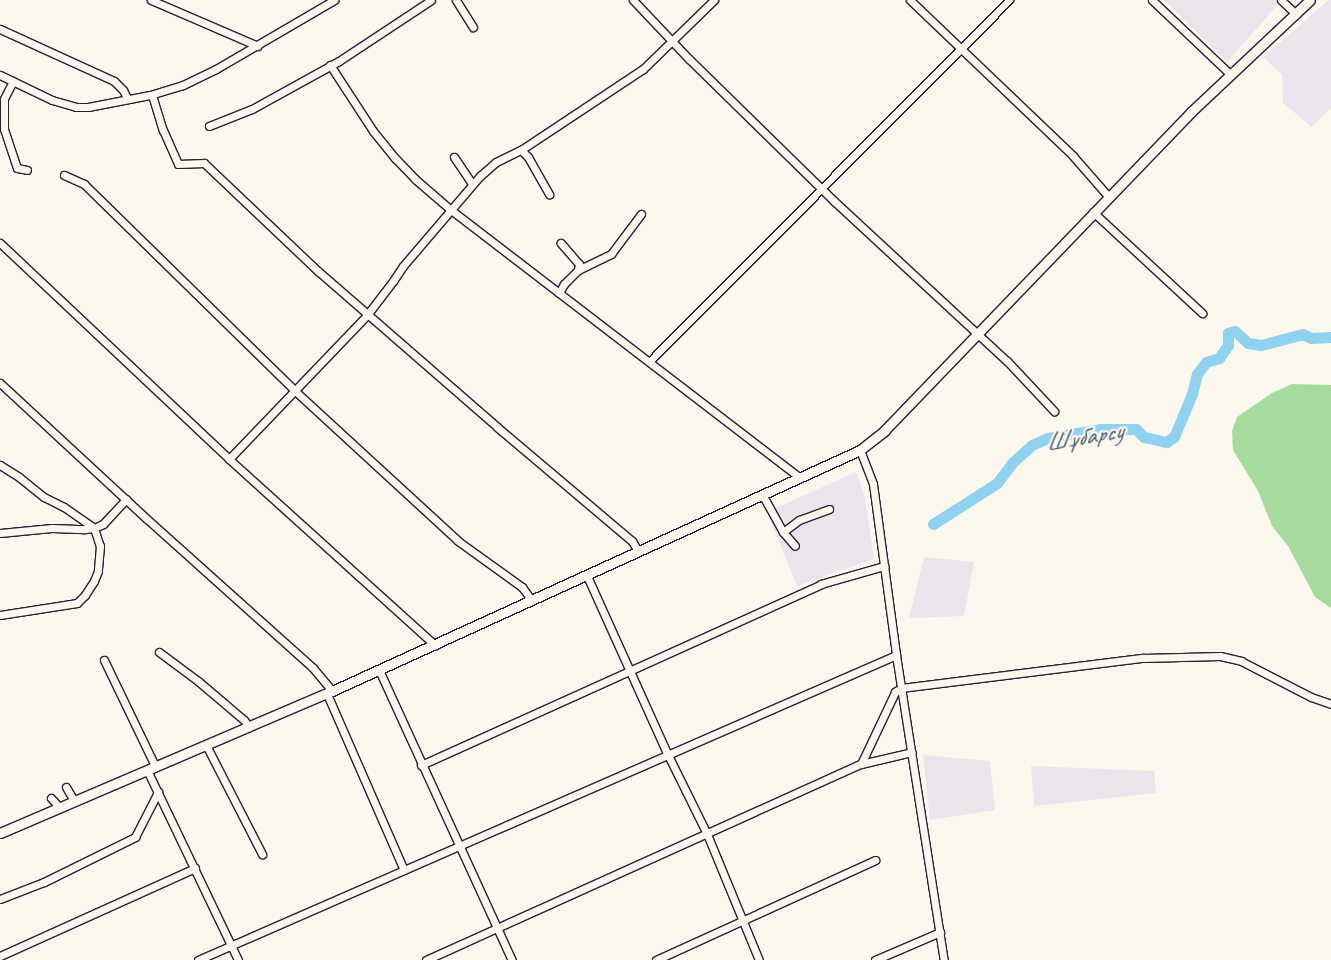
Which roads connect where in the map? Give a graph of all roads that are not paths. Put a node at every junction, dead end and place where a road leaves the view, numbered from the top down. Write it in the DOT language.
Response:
graph roads {
  1 [pos="151,0"];
  2 [pos="334,0"];
  3 [pos="430,0"];
  4 [pos="456,0"];
  5 [pos="633,0"];
  6 [pos="714,0"];
  7 [pos="910,0"];
  8 [pos="1009,0"];
  9 [pos="1152,0"];
  10 [pos="1281,0"];
  11 [pos="1310,0"];
  12 [pos="1296,14"];
  13 [pos="473,26"];
  14 [pos="0,29"];
  15 [pos="672,41"];
  16 [pos="258,46"];
  17 [pos="961,48"];
  18 [pos="330,65"];
  19 [pos="0,75"];
  20 [pos="1231,75"];
  21 [pos="13,81"];
  22 [pos="152,95"];
  23 [pos="127,98"];
  24 [pos="209,126"];
  25 [pos="521,150"];
  26 [pos="454,157"];
  27 [pos="27,170"];
  28 [pos="64,175"];
  29 [pos="472,184"];
  30 [pos="824,189"];
  31 [pos="550,194"];
  32 [pos="1108,196"];
  33 [pos="451,210"];
  34 [pos="1093,212"];
  35 [pos="641,214"];
  36 [pos="0,243"];
  37 [pos="561,243"];
  38 [pos="578,270"];
  39 [pos="559,293"];
  40 [pos="1202,313"];
  41 [pos="367,315"];
  42 [pos="976,334"];
  43 [pos="649,362"];
  44 [pos="0,383"];
  45 [pos="294,390"];
  46 [pos="1054,411"];
  47 [pos="860,450"];
  48 [pos="229,459"];
  49 [pos="0,465"];
  50 [pos="800,477"];
  51 [pos="762,494"];
  52 [pos="126,500"];
  53 [pos="829,509"];
  54 [pos="94,528"];
  55 [pos="782,532"];
  56 [pos="0,533"];
  57 [pos="795,546"];
  58 [pos="638,551"];
  59 [pos="884,566"];
  60 [pos="587,576"];
  61 [pos="532,601"];
  62 [pos="0,615"];
  63 [pos="435,645"];
  64 [pos="160,652"];
  65 [pos="896,655"];
  66 [pos="104,660"];
  67 [pos="378,670"];
  68 [pos="631,671"];
  69 [pos="902,688"];
  70 [pos="330,693"];
  71 [pos="1331,704"];
  72 [pos="249,727"];
  73 [pos="206,745"];
  74 [pos="912,752"];
  75 [pos="667,753"];
  76 [pos="861,764"];
  77 [pos="421,765"];
  78 [pos="151,768"];
  79 [pos="66,787"];
  80 [pos="158,792"];
  81 [pos="51,798"];
  82 [pos="74,801"];
  83 [pos="59,807"];
  84 [pos="0,833"];
  85 [pos="707,834"];
  86 [pos="458,845"];
  87 [pos="262,854"];
  88 [pos="875,860"];
  89 [pos="195,868"];
  90 [pos="404,870"];
  91 [pos="0,899"];
  92 [pos="741,921"];
  93 [pos="497,929"];
  94 [pos="940,932"];
  95 [pos="231,945"];
  96 [pos="0,956"];
  97 [pos="198,960"];
  98 [pos="238,960"];
  99 [pos="426,960"];
  100 [pos="512,960"];
  101 [pos="656,960"];
  102 [pos="759,960"];
  103 [pos="875,960"];
  104 [pos="944,960"];
  1 -- 16 [label="street"];
  2 -- 16 [label="street"];
  3 -- 18 [label="street"];
  4 -- 13 [label="street"];
  5 -- 15 [label="street"];
  6 -- 15 [label="street"];
  7 -- 17 [label="street"];
  8 -- 17 [label="street"];
  9 -- 20 [label="street"];
  10 -- 12 [label="street"];
  11 -- 12 [label="street"];
  12 -- 20 [label="street"];
  14 -- 23 [label="street"];
  15 -- 25 [label="street"];
  15 -- 30 [label="street"];
  16 -- 22 [label="street"];
  17 -- 30 [label="street"];
  17 -- 32 [label="street"];
  18 -- 24 [label="street"];
  18 -- 33 [label="street"];
  19 -- 21 [label="street"];
  20 -- 32 [label="street"];
  21 -- 23 [label="street"];
  21 -- 27 [label="street"];
  22 -- 23 [label="street"];
  22 -- 41 [label="street"];
  25 -- 29 [label="street"];
  25 -- 31 [label="street"];
  26 -- 29 [label="street"];
  28 -- 45 [label="street"];
  29 -- 33 [label="street"];
  30 -- 42 [label="street"];
  30 -- 43 [label="street"];
  32 -- 34 [label="street"];
  33 -- 39 [label="street"];
  33 -- 41 [label="street"];
  34 -- 40 [label="street"];
  34 -- 42 [label="street"];
  35 -- 38 [label="street"];
  36 -- 48 [label="street"];
  37 -- 38 [label="street"];
  38 -- 39 [label="street"];
  39 -- 43 [label="street"];
  41 -- 45 [label="street"];
  41 -- 58 [label="street"];
  42 -- 46 [label="street"];
  42 -- 47 [label="street"];
  43 -- 50 [label="street"];
  44 -- 52 [label="street"];
  45 -- 48 [label="street"];
  45 -- 61 [label="street"];
  47 -- 50 [label="street"];
  47 -- 59 [label="street"];
  48 -- 63 [label="street"];
  49 -- 54 [label="street"];
  50 -- 51 [label="street"];
  51 -- 55 [label="street"];
  51 -- 58 [label="street"];
  52 -- 54 [label="street"];
  52 -- 70 [label="street"];
  53 -- 55 [label="street"];
  54 -- 56 [label="street"];
  54 -- 62 [label="street"];
  55 -- 57 [label="street"];
  58 -- 60 [label="street"];
  59 -- 65 [label="street"];
  59 -- 68 [label="street"];
  60 -- 61 [label="street"];
  60 -- 68 [label="street"];
  61 -- 63 [label="street"];
  63 -- 67 [label="street"];
  64 -- 72 [label="street"];
  65 -- 69 [label="street"];
  65 -- 75 [label="street"];
  66 -- 78 [label="street"];
  67 -- 70 [label="street"];
  67 -- 77 [label="street"];
  68 -- 75 [label="street"];
  68 -- 77 [label="street"];
  69 -- 71 [label="street"];
  69 -- 74 [label="street"];
  69 -- 76 [label="street"];
  70 -- 72 [label="street"];
  70 -- 90 [label="street"];
  72 -- 73 [label="street"];
  73 -- 78 [label="street"];
  73 -- 87 [label="street"];
  74 -- 76 [label="street"];
  74 -- 94 [label="street"];
  75 -- 85 [label="street"];
  75 -- 86 [label="street"];
  76 -- 85 [label="street"];
  77 -- 86 [label="street"];
  78 -- 80 [label="street"];
  78 -- 82 [label="street"];
  79 -- 82 [label="street"];
  80 -- 89 [label="street"];
  80 -- 91 [label="street"];
  81 -- 83 [label="street"];
  82 -- 83 [label="street"];
  83 -- 84 [label="street"];
  85 -- 92 [label="street"];
  85 -- 93 [label="street"];
  86 -- 90 [label="street"];
  86 -- 93 [label="street"];
  88 -- 92 [label="street"];
  89 -- 95 [label="street"];
  89 -- 96 [label="street"];
  90 -- 95 [label="street"];
  92 -- 101 [label="street"];
  92 -- 102 [label="street"];
  93 -- 99 [label="street"];
  93 -- 100 [label="street"];
  94 -- 103 [label="street"];
  94 -- 104 [label="street"];
  95 -- 97 [label="street"];
  95 -- 98 [label="street"];
}
